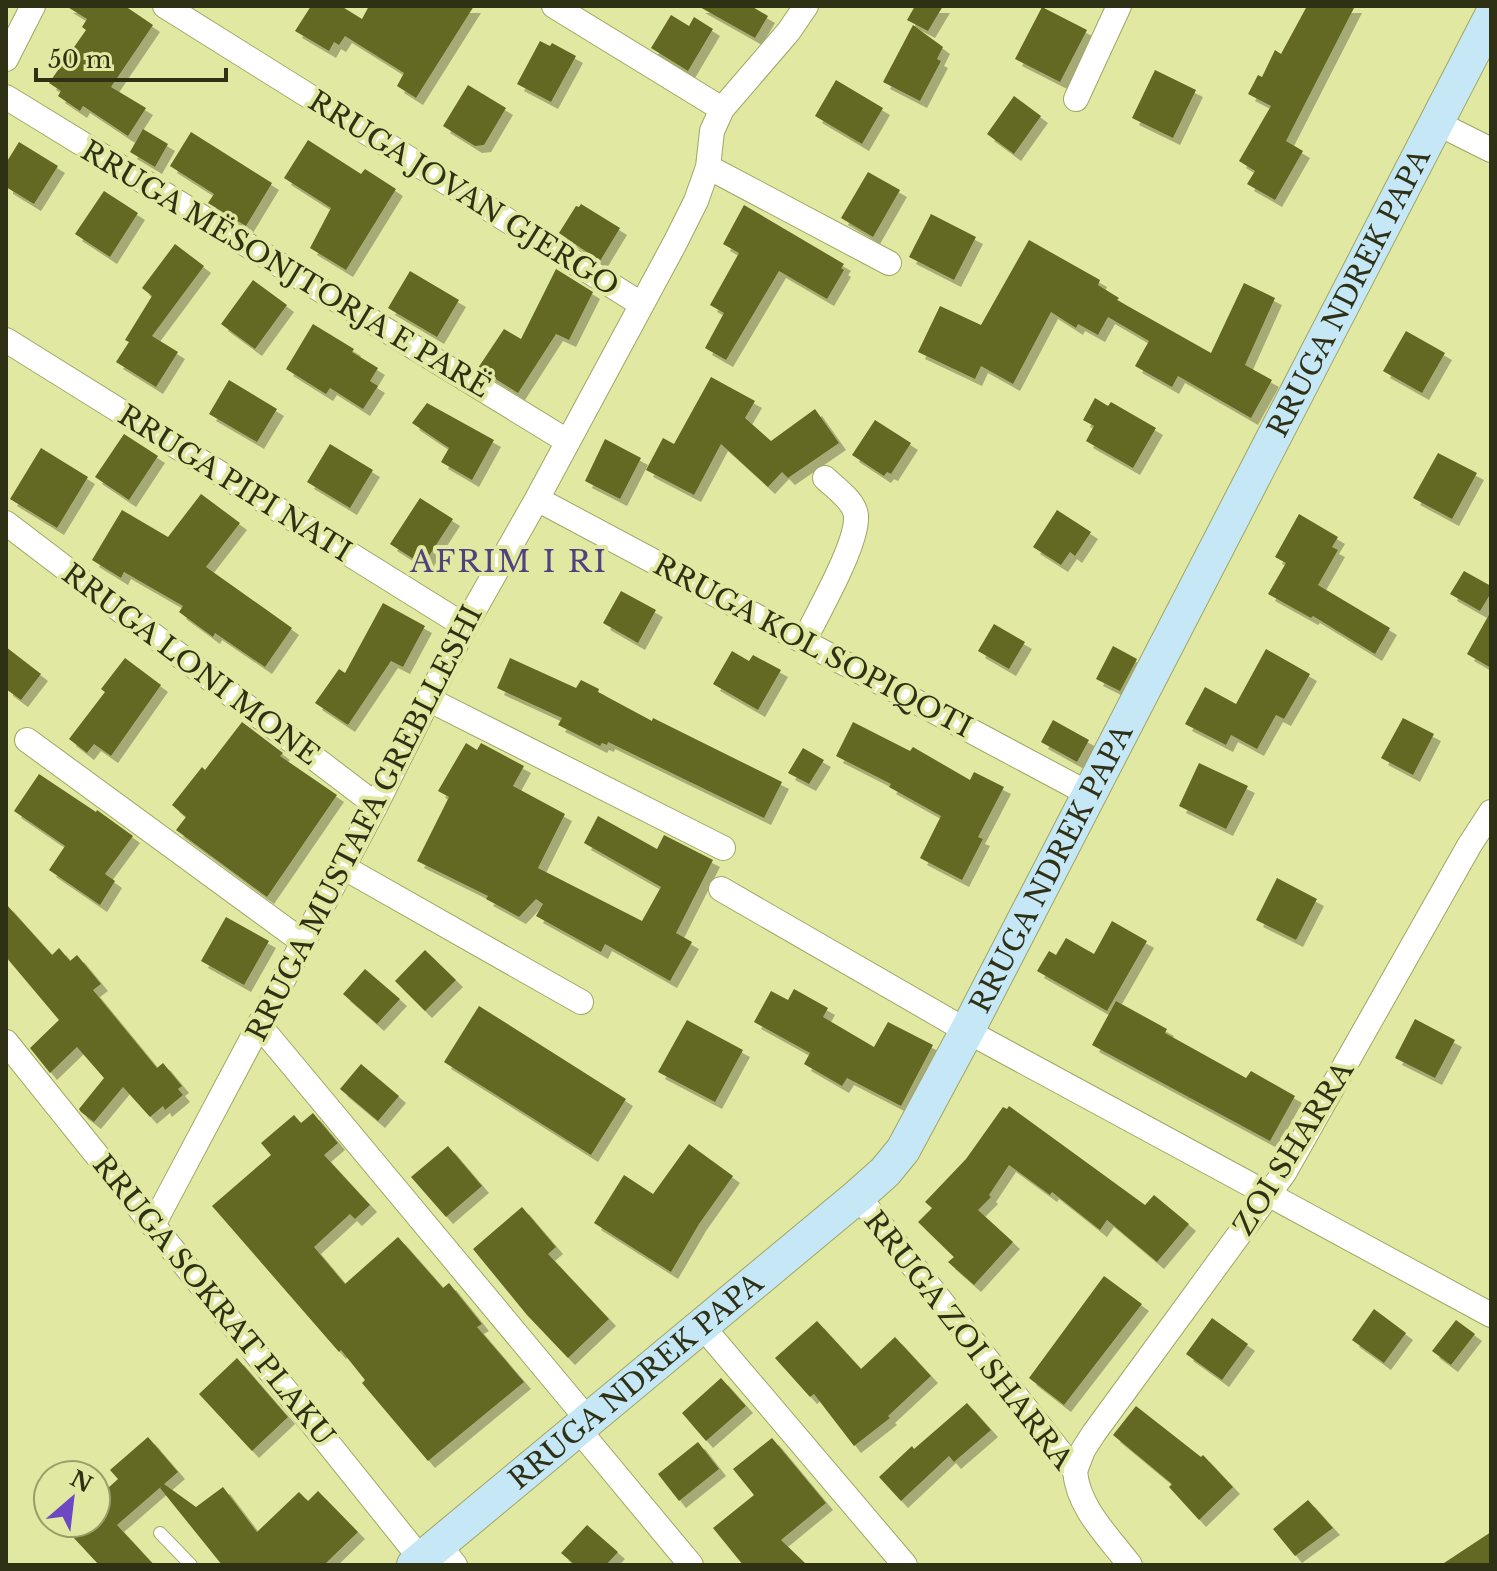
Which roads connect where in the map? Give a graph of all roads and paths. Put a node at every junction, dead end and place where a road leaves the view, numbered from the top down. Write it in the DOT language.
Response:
graph roads {
  1 [pos="33,6"];
  2 [pos="165,6"];
  3 [pos="554,6"];
  4 [pos="806,6"];
  5 [pos="1119,6"];
  6 [pos="1473,6"];
  7 [pos="1491,16"];
  8 [pos="6,59"];
  9 [pos="6,97"];
  10 [pos="1076,99"];
  11 [pos="722,109"];
  12 [pos="1437,123"];
  13 [pos="1491,150"];
  14 [pos="708,167"];
  15 [pos="889,263"];
  16 [pos="641,304"];
  17 [pos="6,340"];
  18 [pos="567,441"];
  19 [pos="825,478"];
  20 [pos="537,499"];
  21 [pos="6,523"];
  22 [pos="465,626"];
  23 [pos="804,641"];
  24 [pos="428,699"];
  25 [pos="27,740"];
  26 [pos="1089,794"];
  27 [pos="376,805"];
  28 [pos="1491,812"];
  29 [pos="723,848"];
  30 [pos="343,867"];
  31 [pos="721,889"];
  32 [pos="303,942"];
  33 [pos="581,1002"];
  34 [pos="259,1025"];
  35 [pos="967,1031"];
  36 [pos="6,1042"];
  37 [pos="858,1196"];
  38 [pos="1269,1196"];
  39 [pos="153,1225"];
  40 [pos="1491,1315"];
  41 [pos="702,1326"];
  42 [pos="583,1424"];
  43 [pos="1075,1471"];
  44 [pos="160,1533"];
  45 [pos="432,1558"];
  46 [pos="191,1565"];
  47 [pos="691,1565"];
  48 [pos="905,1565"];
  49 [pos="1130,1565"];
  1 -- 8 [label="street"];
  2 -- 16 [label="street, RRUGA JOVAN GJERGO"];
  3 -- 11 [label="street"];
  4 -- 11 [label="street, RRUGA MUSTAFA GREBLLESHI"];
  5 -- 10 [label="street"];
  6 -- 7 [label="street"];
  7 -- 12 [label="street, RRUGA NDREK PAPA"];
  9 -- 18 [label="street, RRUGA MËSONJTORJA E PARË"];
  11 -- 14 [label="street, RRUGA MUSTAFA GREBLLESHI"];
  12 -- 13 [label="street"];
  12 -- 26 [label="street, RRUGA NDREK PAPA"];
  14 -- 15 [label="street"];
  14 -- 16 [label="street, RRUGA MUSTAFA GREBLLESHI"];
  16 -- 18 [label="street, RRUGA MUSTAFA GREBLLESHI"];
  17 -- 22 [label="street, RRUGA PIPI NATI"];
  18 -- 20 [label="street, RRUGA MUSTAFA GREBLLESHI"];
  19 -- 23 [label="street"];
  20 -- 22 [label="street, RRUGA MUSTAFA GREBLLESHI"];
  20 -- 23 [label="street, RRUGA KOL SOPIQOTI"];
  21 -- 27 [label="street, RRUGA LONI MONE"];
  22 -- 24 [label="street, RRUGA MUSTAFA GREBLLESHI"];
  23 -- 26 [label="street, RRUGA KOL SOPIQOTI"];
  24 -- 27 [label="street, RRUGA MUSTAFA GREBLLESHI"];
  24 -- 29 [label="street"];
  25 -- 32 [label="street"];
  26 -- 35 [label="street, RRUGA NDREK PAPA"];
  27 -- 30 [label="street, RRUGA MUSTAFA GREBLLESHI"];
  28 -- 38 [label="street, ZOI SHARRA"];
  30 -- 32 [label="street, RRUGA MUSTAFA GREBLLESHI"];
  30 -- 33 [label="street"];
  31 -- 35 [label="street"];
  32 -- 34 [label="street, RRUGA MUSTAFA GREBLLESHI"];
  34 -- 39 [label="street, RRUGA MUSTAFA GREBLLESHI"];
  34 -- 42 [label="street"];
  35 -- 37 [label="street, RRUGA NDREK PAPA"];
  35 -- 38 [label="street"];
  36 -- 39 [label="street, RRUGA SOKRAT PLAKU"];
  37 -- 41 [label="street, RRUGA NDREK PAPA"];
  37 -- 43 [label="street, RRUGA ZOI SHARRA"];
  38 -- 40 [label="street"];
  38 -- 43 [label="street, ZOI SHARRA"];
  39 -- 45 [label="street, RRUGA SOKRAT PLAKU"];
  41 -- 42 [label="street, RRUGA NDREK PAPA"];
  41 -- 48 [label="street"];
  42 -- 45 [label="street, RRUGA NDREK PAPA"];
  42 -- 47 [label="street"];
  43 -- 49 [label="street, RRUGA ZOI SHARRA"];
  44 -- 46 [label="lane"];
}
